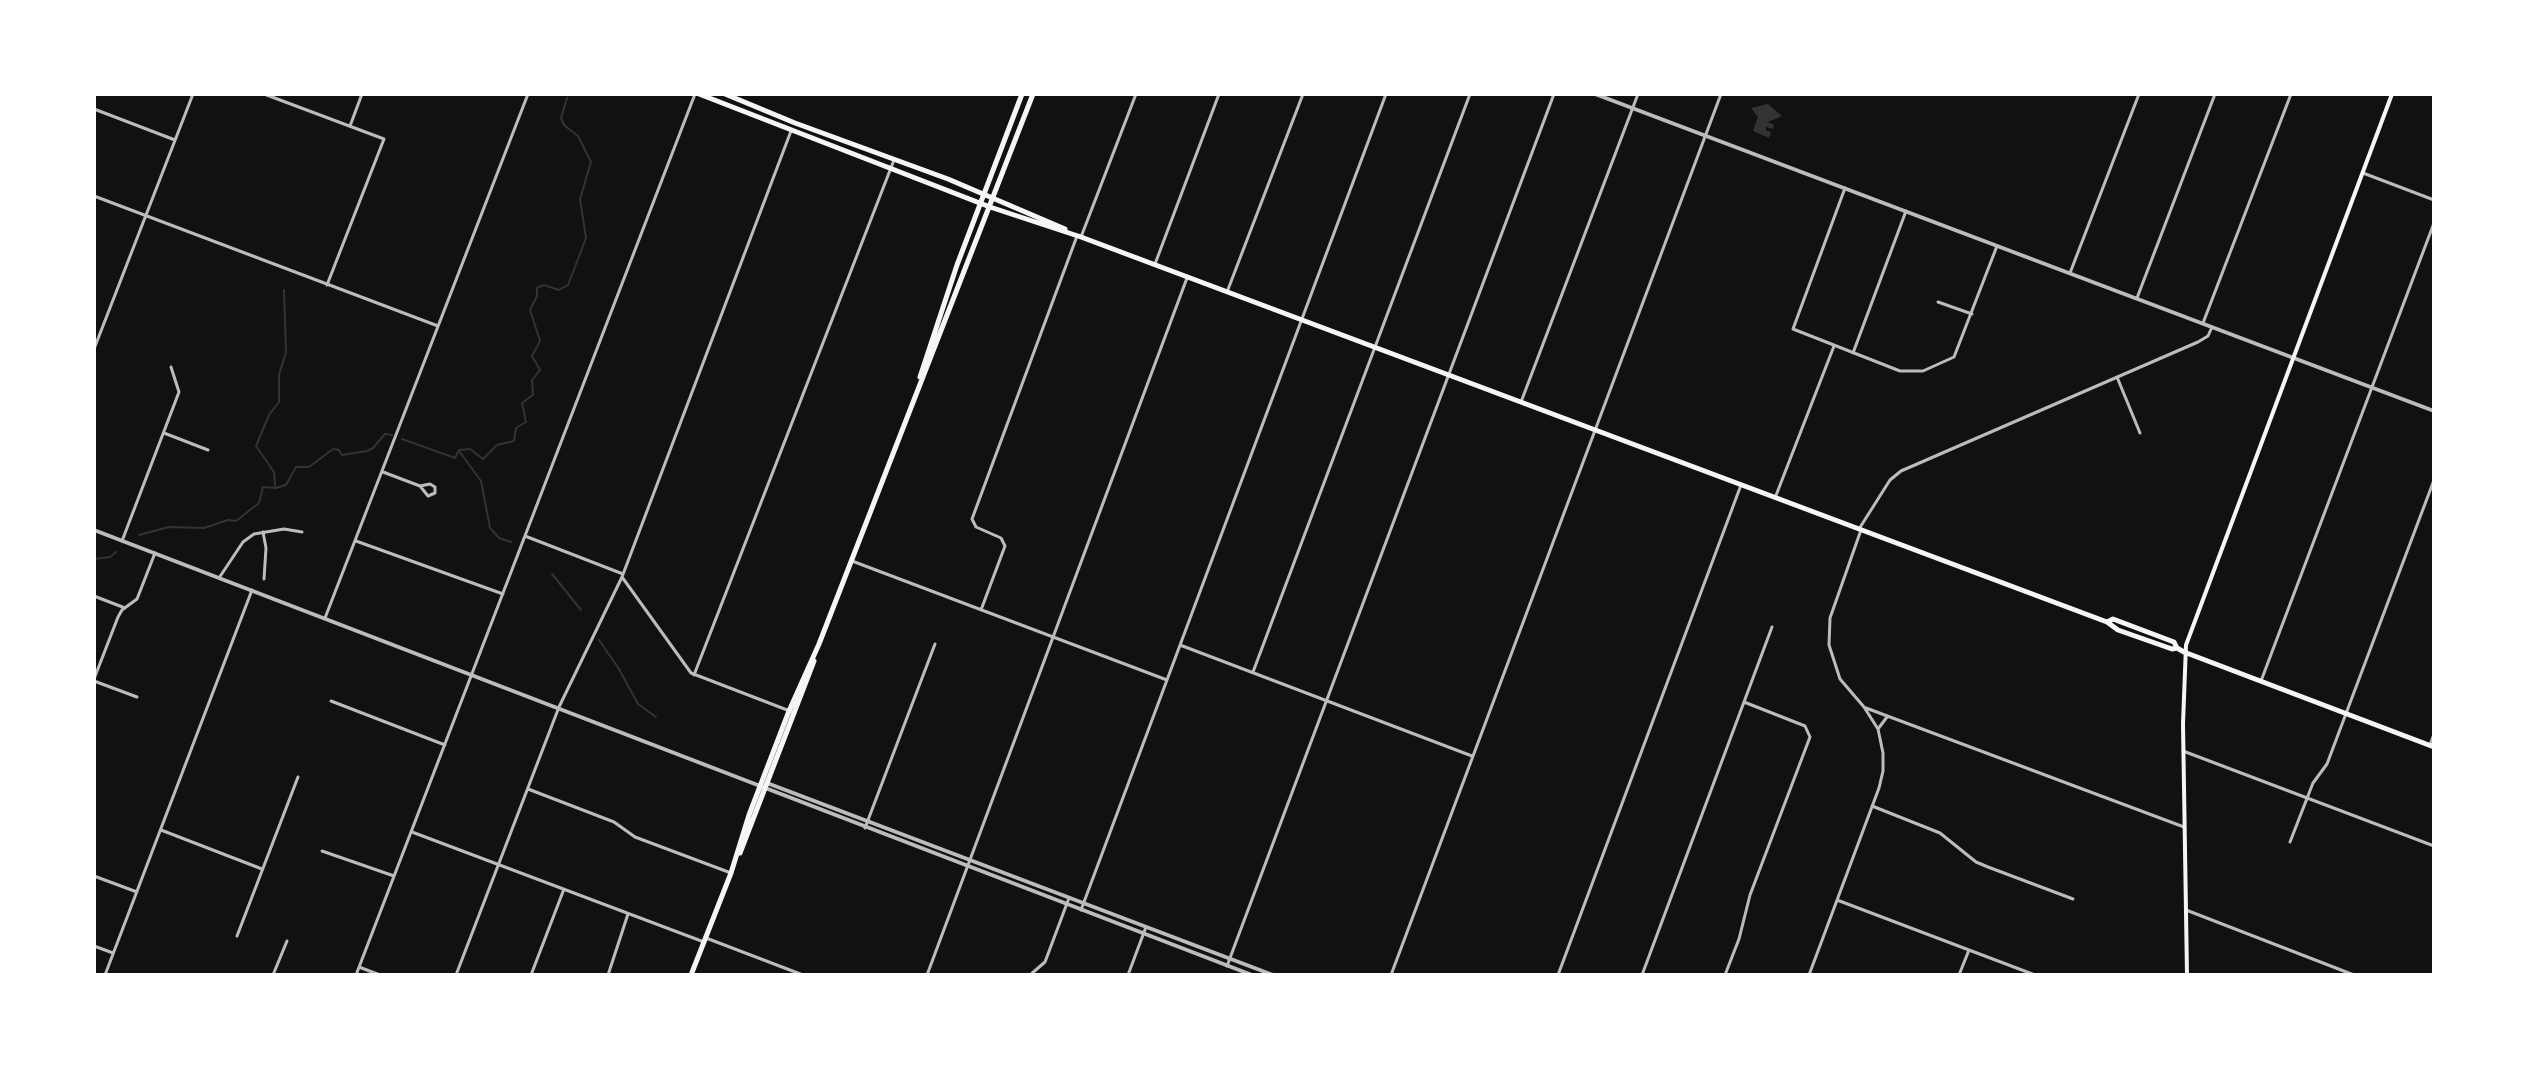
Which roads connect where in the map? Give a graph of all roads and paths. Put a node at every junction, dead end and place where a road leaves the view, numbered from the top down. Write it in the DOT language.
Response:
graph roads {
  1 [pos="193,94"];
  2 [pos="264,94"];
  3 [pos="362,94"];
  4 [pos="528,94"];
  5 [pos="697,94"];
  6 [pos="725,94"];
  7 [pos="1022,94"];
  8 [pos="1033,94"];
  9 [pos="1136,94"];
  10 [pos="1219,94"];
  11 [pos="1303,94"];
  12 [pos="1386,94"];
  13 [pos="1470,94"];
  14 [pos="1554,94"];
  15 [pos="1595,94"];
  16 [pos="1638,94"];
  17 [pos="1721,94"];
  18 [pos="2139,94"];
  19 [pos="2215,94"];
  20 [pos="2291,94"];
  21 [pos="2392,94"];
  22 [pos="276,96"];
  23 [pos="1632,108"];
  24 [pos="94,109"];
  25 [pos="795,123"];
  26 [pos="350,126"];
  27 [pos="792,131"];
  28 [pos="1705,136"];
  29 [pos="175,140"];
  30 [pos="891,159"];
  31 [pos="889,168"];
  32 [pos="2363,173"];
  33 [pos="1845,188"];
  34 [pos="984,194"];
  35 [pos="94,196"];
  36 [pos="994,197"];
  37 [pos="2434,200"];
  38 [pos="980,203"];
  39 [pos="990,207"];
  40 [pos="1906,211"];
  41 [pos="146,216"];
  42 [pos="2434,223"];
  43 [pos="1079,236"];
  44 [pos="1997,246"];
  45 [pos="1155,264"];
  46 [pos="2070,273"];
  47 [pos="1188,277"];
  48 [pos="327,285"];
  49 [pos="1227,292"];
  50 [pos="2137,298"];
  51 [pos="1938,302"];
  52 [pos="1972,314"];
  53 [pos="1301,319"];
  54 [pos="2203,323"];
  55 [pos="439,327"];
  56 [pos="2212,327"];
  57 [pos="1834,346"];
  58 [pos="1374,347"];
  59 [pos="94,349"];
  60 [pos="1853,353"];
  61 [pos="2293,357"];
  62 [pos="171,367"];
  63 [pos="1448,374"];
  64 [pos="2117,377"];
  65 [pos="2372,387"];
  66 [pos="917,390"];
  67 [pos="1521,402"];
  68 [pos="2434,411"];
  69 [pos="1594,429"];
  70 [pos="164,433"];
  71 [pos="2140,433"];
  72 [pos="208,450"];
  73 [pos="382,472"];
  74 [pos="2434,480"];
  75 [pos="1741,485"];
  76 [pos="420,486"];
  77 [pos="1775,498"];
  78 [pos="94,530"];
  79 [pos="1860,530"];
  80 [pos="263,532"];
  81 [pos="302,532"];
  82 [pos="525,536"];
  83 [pos="122,541"];
  84 [pos="355,541"];
  85 [pos="155,553"];
  86 [pos="851,561"];
  87 [pos="622,575"];
  88 [pos="219,578"];
  89 [pos="264,579"];
  90 [pos="252,590"];
  91 [pos="503,594"];
  92 [pos="94,596"];
  93 [pos="125,608"];
  94 [pos="981,610"];
  95 [pos="325,618"];
  96 [pos="1772,627"];
  97 [pos="1054,638"];
  98 [pos="935,644"];
  99 [pos="1180,645"];
  100 [pos="2184,652"];
  101 [pos="1253,672"];
  102 [pos="471,674"];
  103 [pos="694,675"];
  104 [pos="94,680"];
  105 [pos="1167,680"];
  106 [pos="2261,681"];
  107 [pos="137,697"];
  108 [pos="1326,700"];
  109 [pos="331,701"];
  110 [pos="1744,702"];
  111 [pos="559,707"];
  112 [pos="1864,707"];
  113 [pos="792,712"];
  114 [pos="2346,713"];
  115 [pos="1888,716"];
  116 [pos="1878,729"];
  117 [pos="2434,734"];
  118 [pos="445,745"];
  119 [pos="2432,746"];
  120 [pos="2183,751"];
  121 [pos="1472,756"];
  122 [pos="298,777"];
  123 [pos="765,786"];
  124 [pos="527,789"];
  125 [pos="2307,798"];
  126 [pos="1872,806"];
  127 [pos="868,821"];
  128 [pos="2184,827"];
  129 [pos="865,828"];
  130 [pos="161,830"];
  131 [pos="411,831"];
  132 [pos="2290,842"];
  133 [pos="2434,846"];
  134 [pos="322,851"];
  135 [pos="970,860"];
  136 [pos="499,864"];
  137 [pos="968,867"];
  138 [pos="262,869"];
  139 [pos="731,873"];
  140 [pos="94,876"];
  141 [pos="394,876"];
  142 [pos="564,889"];
  143 [pos="137,892"];
  144 [pos="1069,897"];
  145 [pos="2073,899"];
  146 [pos="1837,900"];
  147 [pos="1084,903"];
  148 [pos="1067,905"];
  149 [pos="1081,910"];
  150 [pos="2186,910"];
  151 [pos="628,914"];
  152 [pos="1146,927"];
  153 [pos="1144,934"];
  154 [pos="237,936"];
  155 [pos="705,940"];
  156 [pos="287,941"];
  157 [pos="94,946"];
  158 [pos="1969,950"];
  159 [pos="113,953"];
  160 [pos="1230,958"];
  161 [pos="1227,966"];
  162 [pos="359,967"];
  163 [pos="105,975"];
  164 [pos="273,975"];
  165 [pos="356,975"];
  166 [pos="380,975"];
  167 [pos="456,975"];
  168 [pos="531,975"];
  169 [pos="608,975"];
  170 [pos="691,975"];
  171 [pos="803,975"];
  172 [pos="927,975"];
  173 [pos="1030,975"];
  174 [pos="1128,975"];
  175 [pos="1252,975"];
  176 [pos="1273,975"];
  177 [pos="1391,975"];
  178 [pos="1558,975"];
  179 [pos="1642,975"];
  180 [pos="1725,975"];
  181 [pos="1809,975"];
  182 [pos="1959,975"];
  183 [pos="2035,975"];
  184 [pos="2187,975"];
  185 [pos="2354,975"];
  1 -- 29 [label="street"];
  2 -- 22 [label="street"];
  3 -- 26 [label="street"];
  4 -- 55 [label="street"];
  5 -- 27 [label="main road"];
  5 -- 82 [label="street"];
  6 -- 25 [label="main road"];
  7 -- 34 [label="main road"];
  8 -- 36 [label="main road"];
  9 -- 43 [label="street"];
  10 -- 45 [label="street"];
  11 -- 49 [label="street"];
  12 -- 53 [label="street"];
  13 -- 58 [label="street"];
  14 -- 63 [label="street"];
  15 -- 23 [label="street"];
  16 -- 23 [label="street"];
  17 -- 28 [label="street"];
  18 -- 46 [label="street"];
  19 -- 50 [label="street"];
  20 -- 54 [label="street"];
  21 -- 32 [label="main road"];
  22 -- 26 [label="street"];
  23 -- 28 [label="street"];
  23 -- 67 [label="street"];
  24 -- 29 [label="street"];
  25 -- 27 [label="street"];
  25 -- 30 [label="main road"];
  26 -- 48 [label="street"];
  27 -- 31 [label="main road"];
  27 -- 87 [label="street"];
  28 -- 33 [label="street"];
  28 -- 69 [label="street"];
  29 -- 41 [label="street"];
  30 -- 31 [label="street"];
  30 -- 34 [label="main road"];
  31 -- 38 [label="main road"];
  31 -- 103 [label="street"];
  32 -- 37 [label="street"];
  32 -- 61 [label="main road"];
  33 -- 40 [label="street"];
  33 -- 57 [label="street"];
  34 -- 36 [label="main road"];
  34 -- 38 [label="main road"];
  35 -- 41 [label="street"];
  36 -- 39 [label="main road"];
  36 -- 43 [label="main road"];
  38 -- 39 [label="main road"];
  38 -- 66 [label="main road"];
  39 -- 43 [label="main road"];
  39 -- 66 [label="main road"];
  40 -- 44 [label="street"];
  40 -- 60 [label="street"];
  41 -- 48 [label="street"];
  41 -- 59 [label="street"];
  42 -- 65 [label="street"];
  43 -- 45 [label="main road"];
  43 -- 94 [label="street"];
  44 -- 46 [label="street"];
  44 -- 52 [label="street"];
  45 -- 47 [label="main road"];
  46 -- 50 [label="street"];
  47 -- 49 [label="main road"];
  47 -- 97 [label="street"];
  48 -- 55 [label="street"];
  49 -- 53 [label="main road"];
  50 -- 54 [label="street"];
  51 -- 52 [label="street"];
  52 -- 60 [label="street"];
  53 -- 58 [label="main road"];
  53 -- 99 [label="street"];
  54 -- 56 [label="street"];
  55 -- 73 [label="street"];
  56 -- 61 [label="street"];
  56 -- 64 [label="street"];
  57 -- 60 [label="street"];
  57 -- 77 [label="street"];
  58 -- 63 [label="main road"];
  58 -- 101 [label="street"];
  61 -- 65 [label="street"];
  61 -- 100 [label="main road"];
  62 -- 70 [label="street"];
  63 -- 67 [label="main road"];
  63 -- 108 [label="street"];
  64 -- 71 [label="street"];
  64 -- 79 [label="street"];
  65 -- 68 [label="street"];
  65 -- 106 [label="street"];
  66 -- 86 [label="main road"];
  67 -- 69 [label="main road"];
  69 -- 75 [label="main road"];
  69 -- 121 [label="street"];
  70 -- 72 [label="street"];
  70 -- 83 [label="street"];
  73 -- 76 [label="street"];
  73 -- 84 [label="street"];
  74 -- 114 [label="street"];
  75 -- 77 [label="main road"];
  75 -- 178 [label="street"];
  77 -- 79 [label="main road"];
  78 -- 83 [label="street"];
  79 -- 100 [label="main road"];
  79 -- 112 [label="street"];
  80 -- 81 [label="street"];
  80 -- 88 [label="street"];
  80 -- 89 [label="street"];
  82 -- 87 [label="street"];
  82 -- 91 [label="street"];
  83 -- 85 [label="street"];
  84 -- 91 [label="street"];
  84 -- 95 [label="street"];
  85 -- 88 [label="street"];
  85 -- 93 [label="street"];
  86 -- 94 [label="street"];
  86 -- 113 [label="main road"];
  87 -- 103 [label="street"];
  87 -- 111 [label="street"];
  88 -- 90 [label="street"];
  90 -- 95 [label="street"];
  90 -- 130 [label="street"];
  91 -- 102 [label="street"];
  92 -- 93 [label="street"];
  93 -- 104 [label="street"];
  94 -- 97 [label="street"];
  95 -- 102 [label="street"];
  96 -- 110 [label="street"];
  97 -- 105 [label="street"];
  97 -- 135 [label="street"];
  98 -- 127 [label="street"];
  99 -- 101 [label="street"];
  99 -- 105 [label="street"];
  100 -- 106 [label="main road"];
  100 -- 120 [label="main road"];
  101 -- 108 [label="street"];
  102 -- 111 [label="street"];
  102 -- 118 [label="street"];
  103 -- 113 [label="street"];
  104 -- 107 [label="street"];
  105 -- 147 [label="street"];
  106 -- 114 [label="main road"];
  108 -- 121 [label="street"];
  108 -- 160 [label="street"];
  109 -- 118 [label="street"];
  110 -- 179 [label="street"];
  110 -- 180 [label="street"];
  111 -- 123 [label="street"];
  111 -- 124 [label="street"];
  112 -- 115 [label="street"];
  112 -- 116 [label="street"];
  113 -- 123 [label="main road"];
  114 -- 119 [label="main road"];
  114 -- 125 [label="street"];
  115 -- 116 [label="street"];
  115 -- 128 [label="street"];
  116 -- 126 [label="street"];
  117 -- 119 [label="street"];
  118 -- 131 [label="street"];
  120 -- 125 [label="street"];
  120 -- 128 [label="main road"];
  121 -- 177 [label="street"];
  122 -- 138 [label="street"];
  123 -- 127 [label="street"];
  123 -- 129 [label="street"];
  123 -- 139 [label="main road"];
  124 -- 136 [label="street"];
  124 -- 139 [label="street"];
  125 -- 132 [label="street"];
  125 -- 133 [label="street"];
  126 -- 145 [label="street"];
  126 -- 146 [label="street"];
  127 -- 129 [label="street"];
  127 -- 135 [label="street"];
  128 -- 150 [label="main road"];
  129 -- 137 [label="street"];
  130 -- 138 [label="street"];
  130 -- 143 [label="street"];
  131 -- 136 [label="street"];
  131 -- 141 [label="street"];
  134 -- 141 [label="street"];
  135 -- 137 [label="street"];
  135 -- 144 [label="street"];
  136 -- 142 [label="street"];
  136 -- 167 [label="street"];
  137 -- 148 [label="street"];
  137 -- 172 [label="street"];
  138 -- 154 [label="street"];
  139 -- 155 [label="main road"];
  140 -- 143 [label="street"];
  141 -- 162 [label="street"];
  142 -- 151 [label="street"];
  142 -- 168 [label="street"];
  143 -- 159 [label="street"];
  144 -- 147 [label="street"];
  144 -- 148 [label="street"];
  146 -- 158 [label="street"];
  146 -- 181 [label="street"];
  147 -- 149 [label="street"];
  147 -- 152 [label="street"];
  148 -- 149 [label="street"];
  148 -- 173 [label="street"];
  149 -- 153 [label="street"];
  150 -- 184 [label="main road"];
  150 -- 185 [label="street"];
  151 -- 155 [label="street"];
  151 -- 169 [label="street"];
  152 -- 153 [label="street"];
  152 -- 160 [label="street"];
  153 -- 161 [label="street"];
  153 -- 174 [label="street"];
  155 -- 170 [label="main road"];
  155 -- 171 [label="street"];
  156 -- 164 [label="street"];
  157 -- 159 [label="street"];
  158 -- 182 [label="street"];
  158 -- 183 [label="street"];
  159 -- 163 [label="street"];
  160 -- 161 [label="street"];
  160 -- 176 [label="street"];
  161 -- 175 [label="street"];
  162 -- 165 [label="street"];
  162 -- 166 [label="street"];
}
